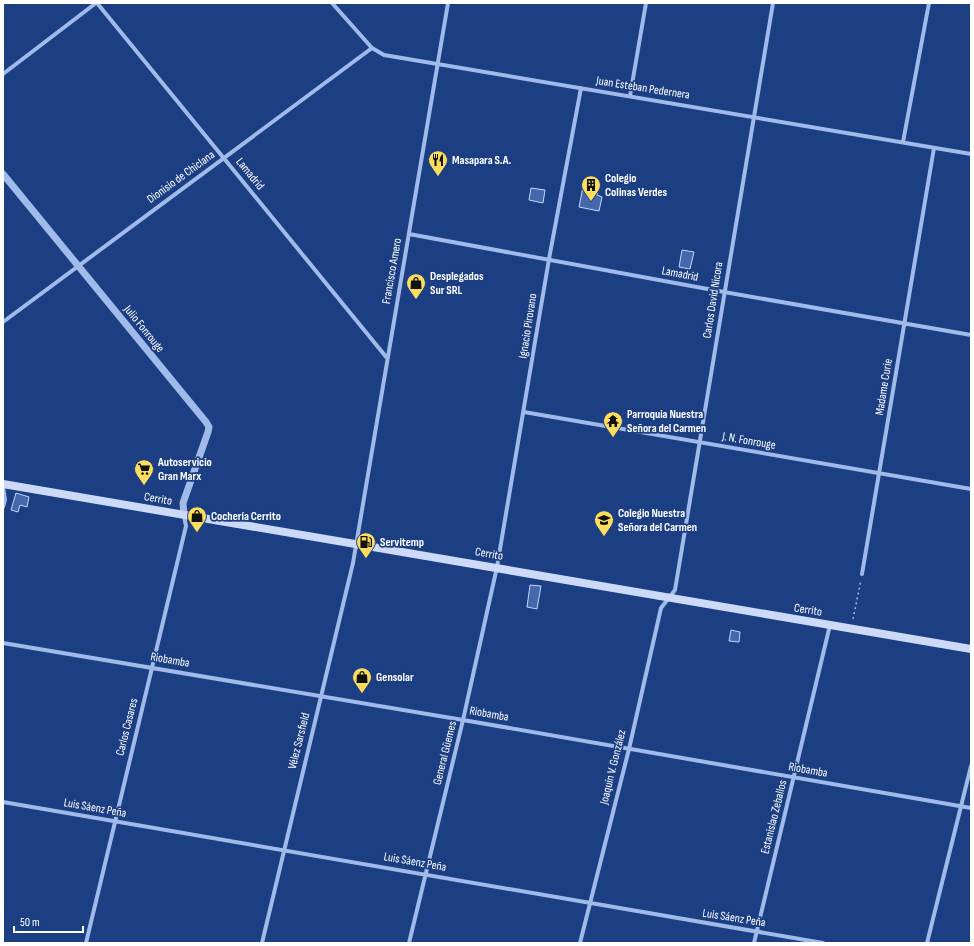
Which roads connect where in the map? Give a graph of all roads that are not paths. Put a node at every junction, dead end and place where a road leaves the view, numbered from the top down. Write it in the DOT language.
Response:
graph roads {
  1 [pos="97,3"];
  2 [pos="332,3"];
  3 [pos="448,3"];
  4 [pos="646,3"];
  5 [pos="773,3"];
  6 [pos="929,3"];
  7 [pos="372,48"];
  8 [pos="437,63"];
  9 [pos="3,74"];
  10 [pos="581,88"];
  11 [pos="630,96"];
  12 [pos="753,116"];
  13 [pos="903,142"];
  14 [pos="934,148"];
  15 [pos="971,154"];
  16 [pos="224,158"];
  17 [pos="3,174"];
  18 [pos="409,234"];
  19 [pos="549,259"];
  20 [pos="78,266"];
  21 [pos="724,292"];
  22 [pos="3,322"];
  23 [pos="904,322"];
  24 [pos="971,334"];
  25 [pos="387,358"];
  26 [pos="524,412"];
  27 [pos="699,442"];
  28 [pos="879,474"];
  29 [pos="3,485"];
  30 [pos="971,489"];
  31 [pos="3,507"];
  32 [pos="184,515"];
  33 [pos="357,543"];
  34 [pos="497,568"];
  35 [pos="862,574"];
  36 [pos="669,599"];
  37 [pos="830,626"];
  38 [pos="3,643"];
  39 [pos="971,649"];
  40 [pos="152,667"];
  41 [pos="320,698"];
  42 [pos="463,720"];
  43 [pos="629,749"];
  44 [pos="971,766"];
  45 [pos="794,778"];
  46 [pos="3,802"];
  47 [pos="961,807"];
  48 [pos="971,808"];
  49 [pos="114,822"];
  50 [pos="283,849"];
  51 [pos="426,875"];
  52 [pos="590,904"];
  53 [pos="757,931"];
  54 [pos="86,943"];
  55 [pos="262,943"];
  56 [pos="409,943"];
  57 [pos="580,943"];
  58 [pos="754,943"];
  59 [pos="823,943"];
  60 [pos="927,943"];
  1 -- 9 [label="street"];
  1 -- 16 [label="street, Lamadrid"];
  2 -- 7 [label="street, Juan Esteban Pedernera"];
  3 -- 8 [label="street, Francisco Amero"];
  4 -- 11 [label="street"];
  5 -- 12 [label="street, Carlos David Nicora"];
  6 -- 13 [label="street"];
  7 -- 8 [label="street, Juan Esteban Pedernera"];
  7 -- 16 [label="street, Dionisio de Chiclana"];
  8 -- 10 [label="street, Juan Esteban Pedernera"];
  8 -- 18 [label="street, Francisco Amero"];
  10 -- 11 [label="street, Juan Esteban Pedernera"];
  10 -- 19 [label="street, Ignacio Pirovano"];
  11 -- 12 [label="street, Juan Esteban Pedernera"];
  12 -- 13 [label="street, Juan Esteban Pedernera"];
  12 -- 21 [label="street, Carlos David Nicora"];
  13 -- 14 [label="street, Juan Esteban Pedernera"];
  14 -- 15 [label="street, Juan Esteban Pedernera"];
  14 -- 23 [label="street, Madame Curie"];
  16 -- 20 [label="street, Dionisio de Chiclana"];
  16 -- 25 [label="street, Lamadrid"];
  17 -- 20 [label="street, Julio Fonrouge"];
  18 -- 19 [label="street, Lamadrid"];
  18 -- 25 [label="street, Francisco Amero"];
  19 -- 21 [label="street, Lamadrid"];
  19 -- 26 [label="street, Ignacio Pirovano"];
  20 -- 22 [label="street, Dionisio de Chiclana"];
  20 -- 32 [label="street, Julio Fonrouge"];
  21 -- 23 [label="street, Lamadrid"];
  21 -- 27 [label="street, Carlos David Nicora"];
  23 -- 24 [label="street, Lamadrid"];
  23 -- 28 [label="street, Madame Curie"];
  25 -- 33 [label="street, Francisco Amero"];
  26 -- 27 [label="street, J. N. Fonrouge"];
  26 -- 34 [label="street, Ignacio Pirovano"];
  27 -- 28 [label="street, J. N. Fonrouge"];
  27 -- 36 [label="street, Carlos David Nicora"];
  28 -- 30 [label="street, J. N. Fonrouge"];
  28 -- 35 [label="street, Madame Curie"];
  29 -- 31 [label="street"];
  29 -- 32 [label="main road, Cerrito"];
  32 -- 33 [label="main road, Cerrito"];
  32 -- 40 [label="street, Carlos Casares"];
  33 -- 34 [label="main road, Cerrito"];
  33 -- 41 [label="street, Vélez Sarsfield"];
  34 -- 36 [label="main road, Cerrito"];
  34 -- 42 [label="street, General Güemes"];
  36 -- 37 [label="main road, Cerrito"];
  36 -- 43 [label="street, Joaquín V. González"];
  37 -- 39 [label="main road, Cerrito"];
  37 -- 45 [label="street, Estanislao Zeballos"];
  38 -- 40 [label="street, Riobamba"];
  40 -- 41 [label="street, Riobamba"];
  40 -- 49 [label="street, Carlos Casares"];
  41 -- 42 [label="street, Riobamba"];
  41 -- 50 [label="street, Vélez Sarsfield"];
  42 -- 43 [label="street, Riobamba"];
  42 -- 51 [label="street, General Güemes"];
  43 -- 45 [label="street, Riobamba"];
  43 -- 52 [label="street, Joaquín V. González"];
  44 -- 47 [label="street"];
  45 -- 47 [label="street, Riobamba"];
  45 -- 53 [label="street, Estanislao Zeballos"];
  46 -- 49 [label="street, Luis Sáenz Peña"];
  47 -- 48 [label="street, Riobamba"];
  47 -- 60 [label="street"];
  49 -- 50 [label="street, Luis Sáenz Peña"];
  49 -- 54 [label="street, Carlos Casares"];
  50 -- 51 [label="street, Luis Sáenz Peña"];
  50 -- 55 [label="street, Vélez Sarsfield"];
  51 -- 52 [label="street, Luis Sáenz Peña"];
  51 -- 56 [label="street, General Güemes"];
  52 -- 53 [label="street, Luis Sáenz Peña"];
  52 -- 57 [label="street, Joaquín V. González"];
  53 -- 58 [label="street, Estanislao Zeballos"];
  53 -- 59 [label="street, Luis Sáenz Peña"];
}
